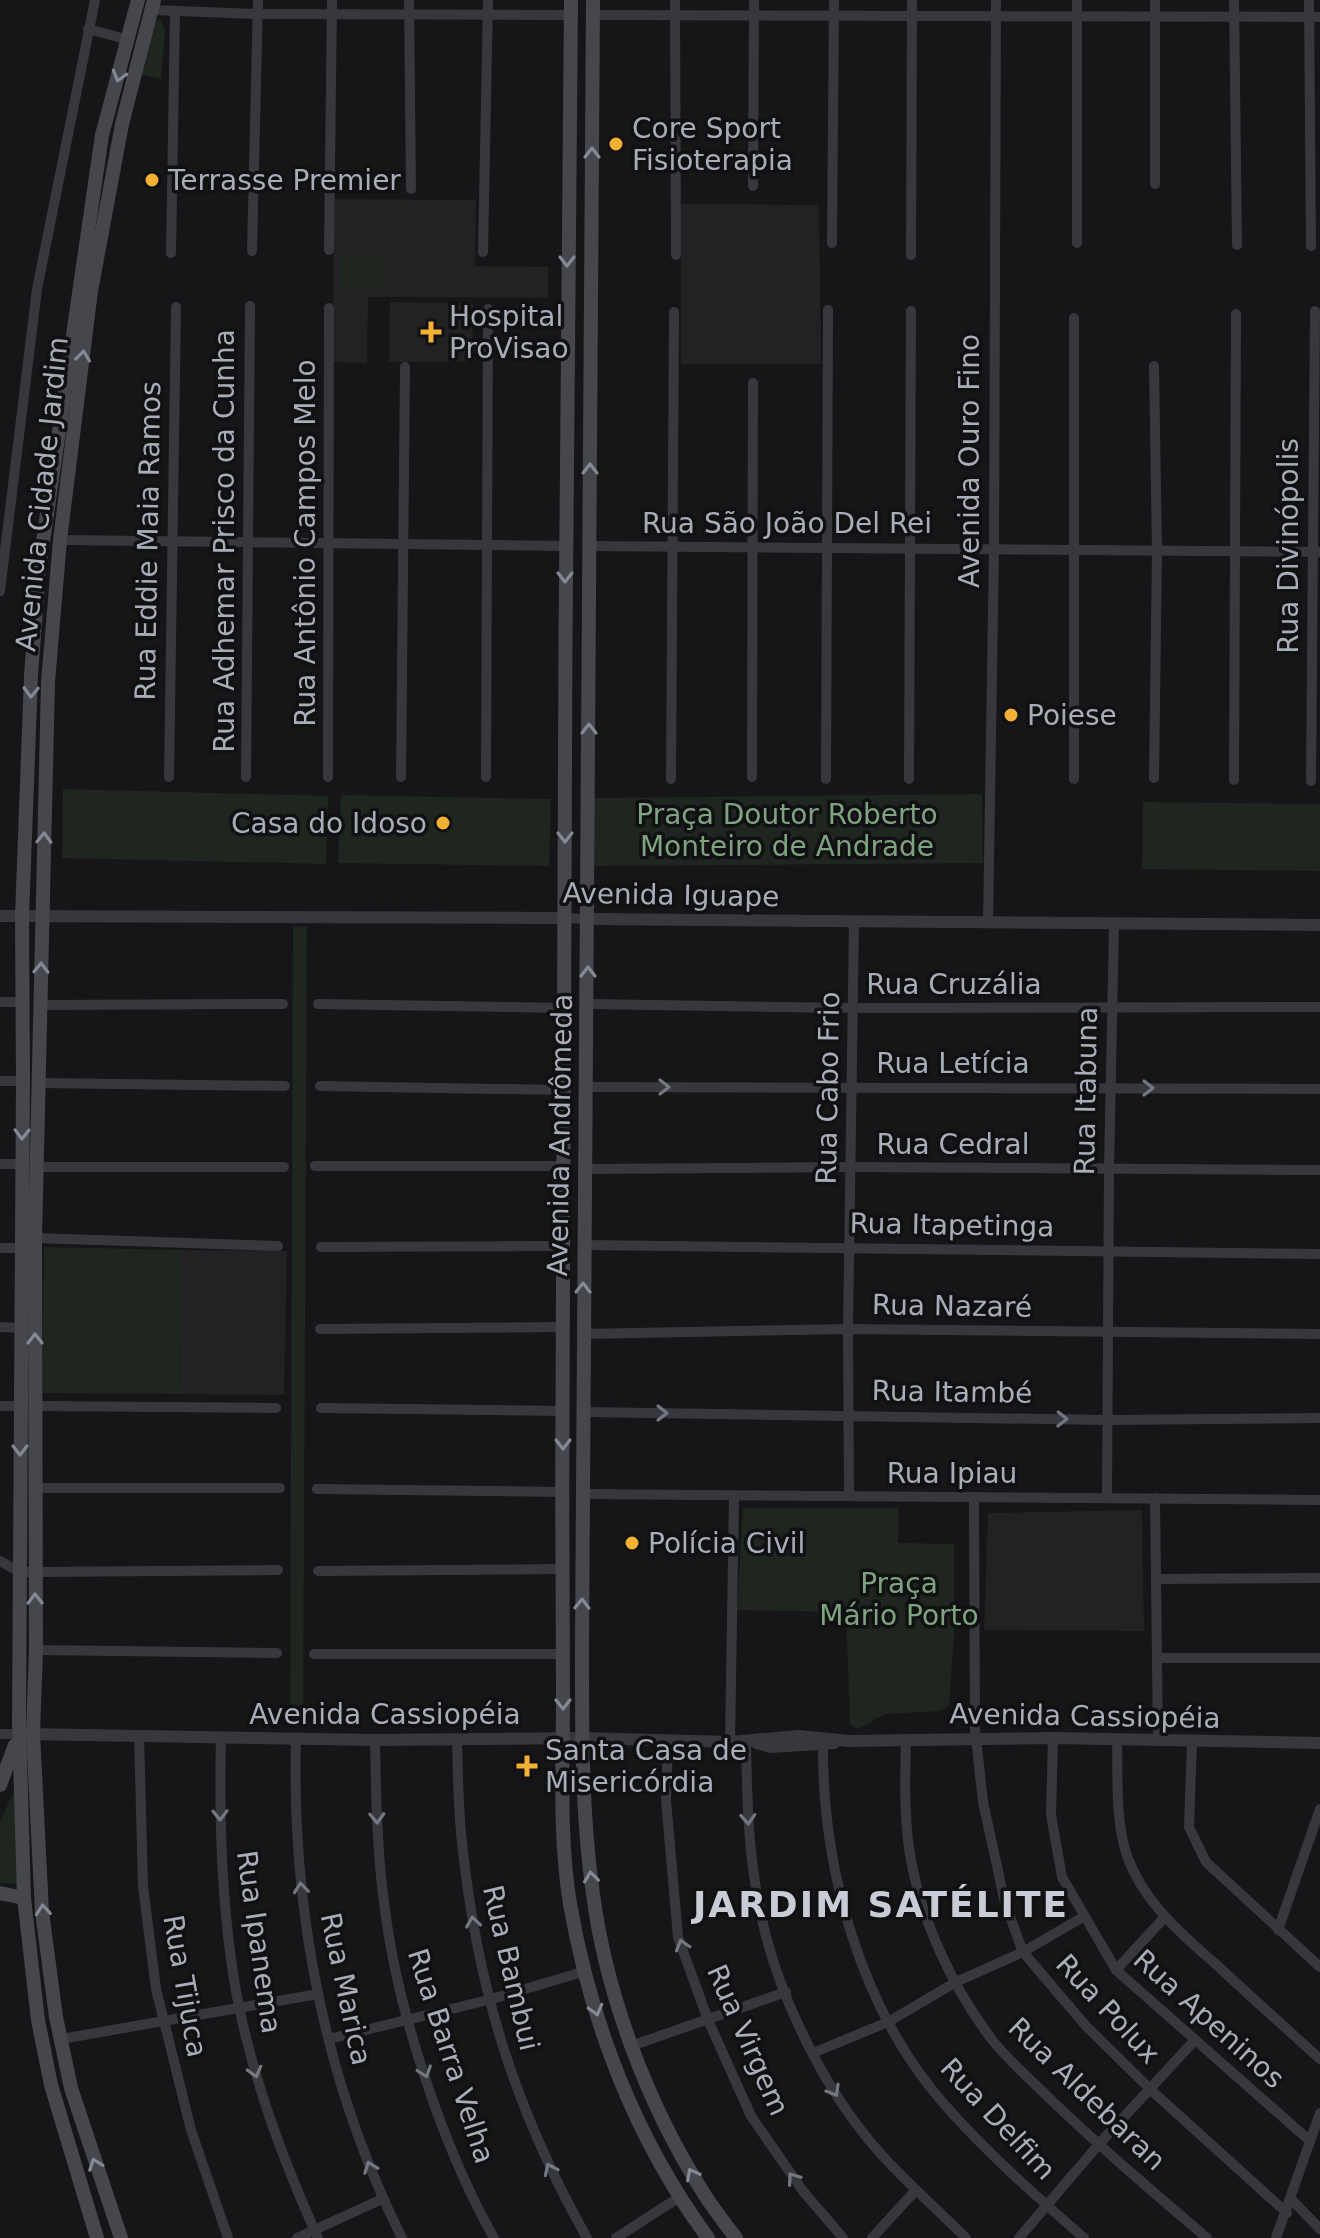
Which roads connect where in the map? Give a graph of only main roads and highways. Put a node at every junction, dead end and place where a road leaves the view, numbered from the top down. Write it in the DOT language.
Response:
graph roads {
  1 [pos="138,0"];
  2 [pos="153,5"];
  3 [pos="571,8"];
  4 [pos="593,8"];
  5 [pos="567,203"];
  6 [pos="592,204"];
  7 [pos="567,226"];
  8 [pos="591,227"];
  9 [pos="89,269"];
  10 [pos="85,290"];
  11 [pos="591,316"];
  12 [pos="567,319"];
  13 [pos="565,756"];
  14 [pos="589,783"];
  15 [pos="565,808"];
  16 [pos="588,841"];
  17 [pos="564,1013"];
  18 [pos="587,1034"];
  19 [pos="564,1046"];
  20 [pos="23,1049"];
  21 [pos="40,1049"];
  22 [pos="587,1062"];
  23 [pos="29,1165"];
  24 [pos="562,1371"];
  25 [pos="583,1371"];
  26 [pos="27,1379"];
  27 [pos="27,1406"];
  28 [pos="563,1539"];
  29 [pos="583,1539"];
  30 [pos="27,1572"];
  31 [pos="562,1638"];
  32 [pos="582,1640"];
  33 [pos="26,1734"];
  34 [pos="21,1772"];
  35 [pos="37,1777"];
  36 [pos="0,1785"];
  37 [pos="565,1846"];
  38 [pos="587,1847"];
  39 [pos="0,1893"];
  40 [pos="24,1898"];
  41 [pos="595,1908"];
  42 [pos="573,1915"];
  43 [pos="56,2017"];
  44 [pos="38,2020"];
  45 [pos="643,2131"];
  46 [pos="670,2132"];
  47 [pos="97,2238"];
  48 [pos="121,2238"];
  49 [pos="708,2238"];
  50 [pos="736,2238"];
  1 -- 9 [label="main road, Avenida Cidade Jardim, one-way"];
  2 -- 9 [label="main road, Avenida Cidade Jardim"];
  3 -- 5 [label="main road, Avenida Andrômeda"];
  6 -- 4 [label="main road, Avenida Andrômeda, one-way"];
  5 -- 6 [label="main road"];
  5 -- 7 [label="main road, Avenida Andrômeda"];
  6 -- 8 [label="main road, Avenida Andrômeda"];
  7 -- 8 [label="main road"];
  7 -- 12 [label="main road, Avenida Andrômeda, one-way"];
  8 -- 11 [label="main road, Avenida Andrômeda"];
  9 -- 10 [label="main road, Avenida Cidade Jardim"];
  10 -- 20 [label="main road, Avenida Cidade Jardim, one-way"];
  21 -- 10 [label="main road, Avenida Cidade Jardim, one-way"];
  11 -- 12 [label="main road"];
  14 -- 11 [label="main road, Avenida Andrômeda, one-way"];
  12 -- 13 [label="main road, Avenida Andrômeda, one-way"];
  13 -- 14 [label="main road"];
  13 -- 15 [label="main road, Avenida Andrômeda"];
  14 -- 16 [label="main road, Avenida Andrômeda"];
  15 -- 16 [label="main road"];
  15 -- 17 [label="main road, Avenida Andrômeda, one-way"];
  18 -- 16 [label="main road, Avenida Andrômeda, one-way"];
  17 -- 18 [label="main road"];
  17 -- 19 [label="main road, Avenida Andrômeda"];
  18 -- 22 [label="main road, Avenida Andrômeda"];
  19 -- 22 [label="main road"];
  19 -- 24 [label="main road, Avenida Andrômeda"];
  20 -- 21 [label="main road"];
  20 -- 23 [label="main road, Avenida Cidade Jardim, one-way"];
  21 -- 23 [label="main road, Avenida Cidade Jardim"];
  25 -- 22 [label="main road, Avenida Andrômeda, one-way"];
  26 -- 23 [label="main road, Avenida Cidade Jardim, one-way"];
  23 -- 26 [label="main road, Avenida Cidade Jardim"];
  24 -- 25 [label="main road"];
  24 -- 28 [label="main road, Avenida Andrômeda, one-way"];
  25 -- 29 [label="main road, Avenida Andrômeda"];
  26 -- 27 [label="main road, Avenida Cidade Jardim"];
  27 -- 30 [label="main road, Avenida Cidade Jardim, one-way"];
  27 -- 30 [label="main road, Avenida Cidade Jardim"];
  28 -- 29 [label="main road"];
  28 -- 31 [label="main road, Avenida Andrômeda"];
  32 -- 29 [label="main road, Avenida Andrômeda, one-way"];
  30 -- 33 [label="main road, Avenida Cidade Jardim"];
  33 -- 30 [label="main road, Avenida Cidade Jardim, one-way"];
  31 -- 32 [label="main road"];
  31 -- 37 [label="main road, Avenida Andrômeda, one-way"];
  32 -- 38 [label="main road, Avenida Andrômeda"];
  33 -- 34 [label="main road, Avenida Cidade Jardim"];
  33 -- 35 [label="main road, Avenida Cidade Jardim"];
  33 -- 36 [label="main road"];
  34 -- 35 [label="main road"];
  34 -- 40 [label="main road, Avenida Cidade Jardim"];
  43 -- 35 [label="main road, Avenida Cidade Jardim, one-way"];
  37 -- 38 [label="main road"];
  37 -- 42 [label="main road, Avenida Andrômeda"];
  41 -- 38 [label="main road, Avenida Andrômeda, one-way"];
  39 -- 40 [label="main road"];
  40 -- 44 [label="main road, Avenida Cidade Jardim"];
  41 -- 42 [label="main road"];
  41 -- 46 [label="main road, Avenida Andrômeda"];
  42 -- 45 [label="main road, Avenida Andrômeda, one-way"];
  43 -- 44 [label="main road"];
  48 -- 43 [label="main road, Avenida Cidade Jardim, one-way"];
  44 -- 47 [label="main road, Avenida Cidade Jardim"];
  45 -- 46 [label="main road"];
  45 -- 49 [label="main road, Avenida Andrômeda"];
  50 -- 46 [label="main road, Avenida Andrômeda, one-way"];
}
